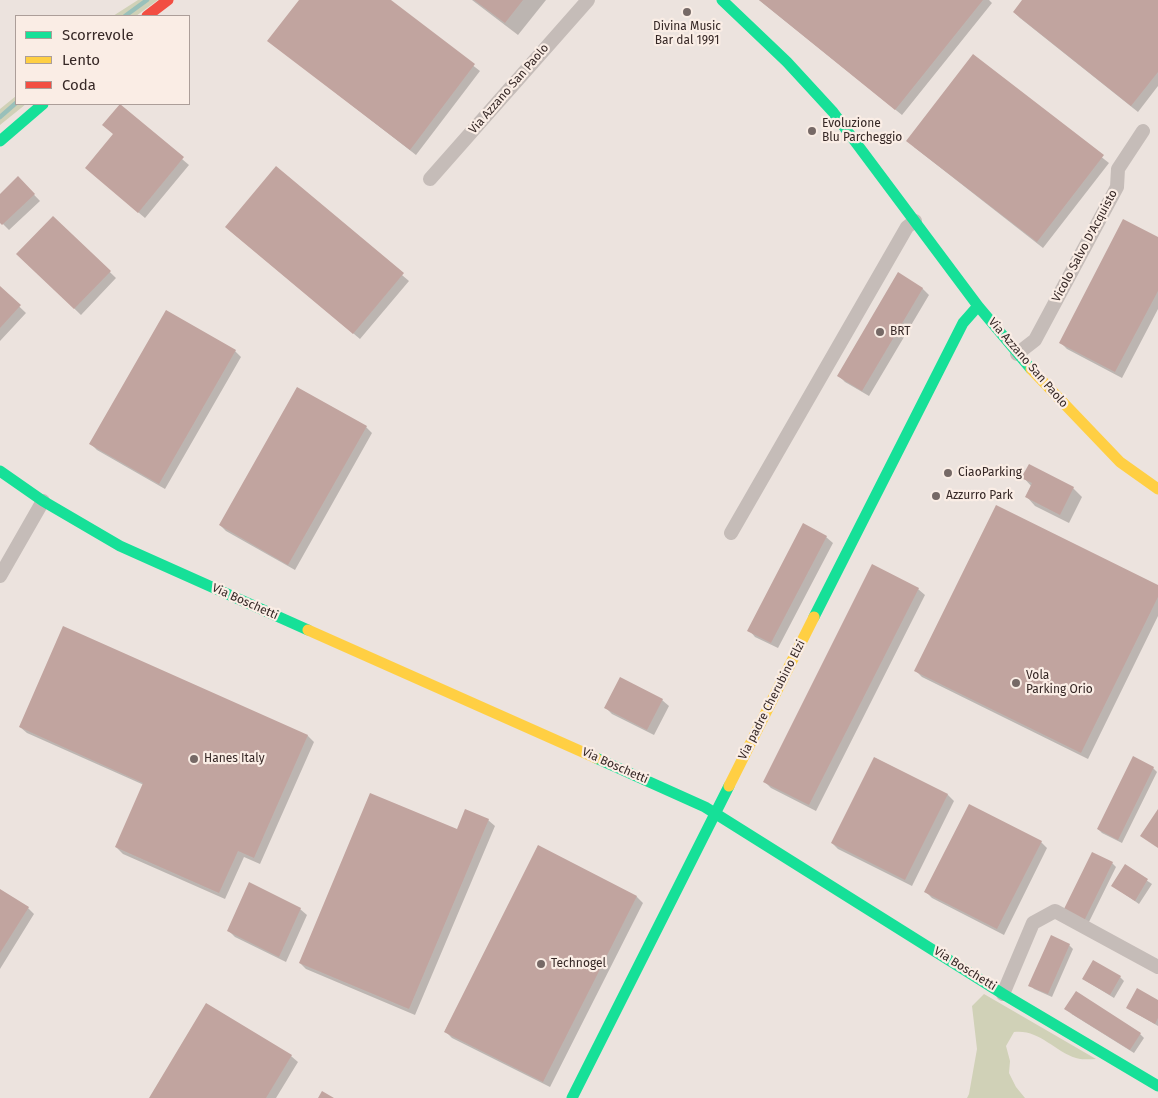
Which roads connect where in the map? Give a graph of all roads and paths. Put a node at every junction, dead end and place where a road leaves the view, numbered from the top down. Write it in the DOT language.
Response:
graph roads {
  1 [pos="168,0"];
  2 [pos="588,0"];
  3 [pos="722,0"];
  4 [pos="148,15"];
  5 [pos="43,105"];
  6 [pos="1143,131"];
  7 [pos="0,141"];
  8 [pos="430,179"];
  9 [pos="915,221"];
  10 [pos="978,306"];
  11 [pos="1017,354"];
  12 [pos="0,471"];
  13 [pos="1158,489"];
  14 [pos="43,501"];
  15 [pos="731,533"];
  16 [pos="0,576"];
  17 [pos="716,813"];
  18 [pos="1158,967"];
  19 [pos="1003,994"];
  20 [pos="1158,1086"];
  21 [pos="572,1098"];
  1 -- 4 [label="street"];
  2 -- 8 [label="street, Via Azzano San Paolo"];
  3 -- 9 [label="street, Via Azzano San Paolo"];
  5 -- 7 [label="street"];
  6 -- 11 [label="street, Vicolo Salvo D'Acquisto"];
  9 -- 10 [label="street, Via Azzano San Paolo"];
  9 -- 15 [label="street"];
  10 -- 11 [label="street, Via Azzano San Paolo"];
  10 -- 17 [label="street, Via padre Cherubino Elzi"];
  11 -- 13 [label="street, Via Azzano San Paolo"];
  12 -- 14 [label="street, Via Boschetti"];
  14 -- 16 [label="street"];
  14 -- 17 [label="street, Via Boschetti"];
  17 -- 19 [label="street, Via Boschetti"];
  17 -- 21 [label="street, Via padre Cherubino Elzi"];
  18 -- 19 [label="street"];
  19 -- 20 [label="street, Via Boschetti"];
}
